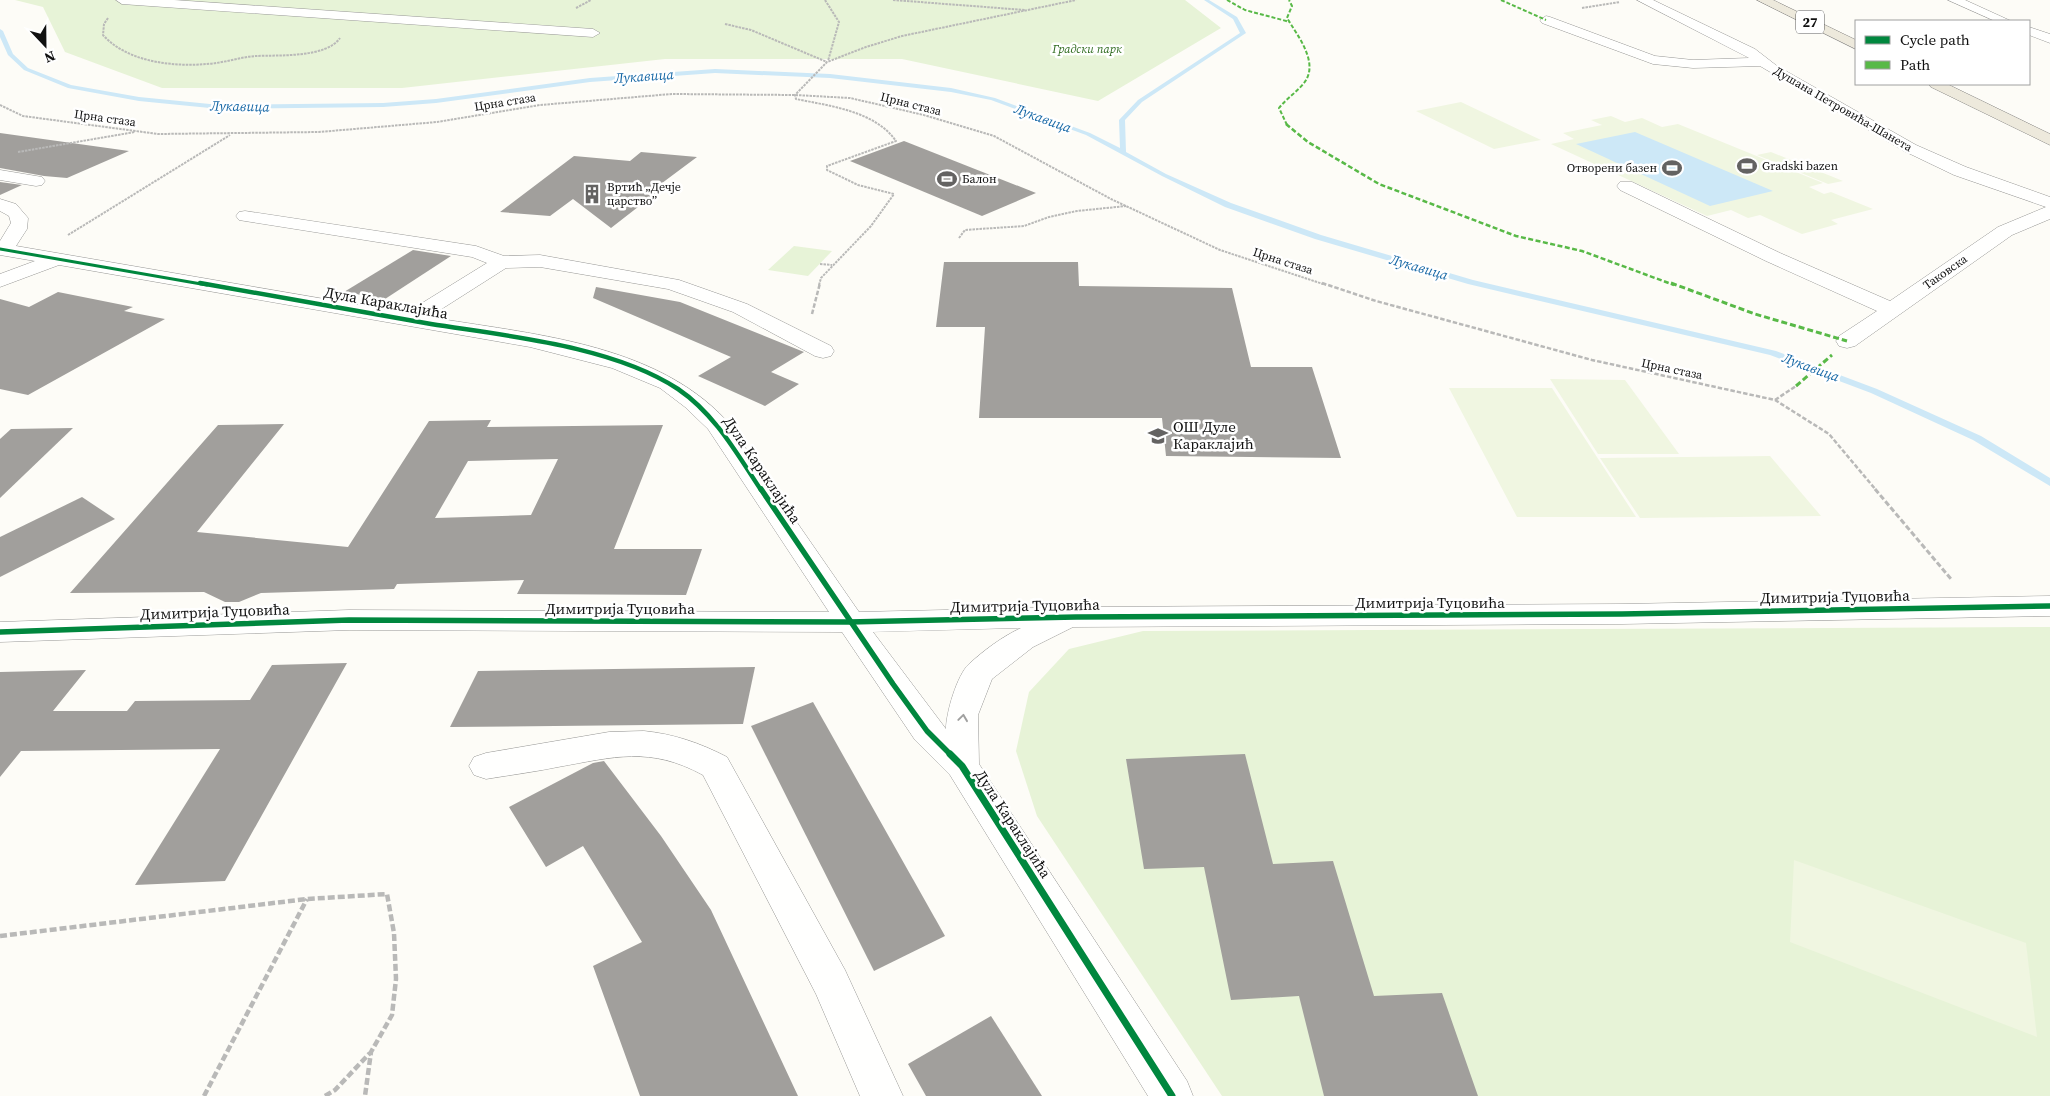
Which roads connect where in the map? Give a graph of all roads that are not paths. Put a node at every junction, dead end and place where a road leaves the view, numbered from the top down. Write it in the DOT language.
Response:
graph roads {
  1 [pos="127,0"];
  2 [pos="1643,0"];
  3 [pos="1763,0"];
  4 [pos="1954,0"];
  5 [pos="1546,20"];
  6 [pos="2003,20"];
  7 [pos="2030,31"];
  8 [pos="593,33"];
  9 [pos="2050,39"];
  10 [pos="1855,45"];
  11 [pos="1762,62"];
  12 [pos="1938,85"];
  13 [pos="2050,140"];
  14 [pos="0,175"];
  15 [pos="36,181"];
  16 [pos="1626,186"];
  17 [pos="2050,203"];
  18 [pos="0,204"];
  19 [pos="2050,212"];
  20 [pos="245,216"];
  21 [pos="2,249"];
  22 [pos="60,258"];
  23 [pos="502,262"];
  24 [pos="0,281"];
  25 [pos="1890,310"];
  26 [pos="410,320"];
  27 [pos="1847,342"];
  28 [pos="815,346"];
  29 [pos="2050,606"];
  30 [pos="1076,617"];
  31 [pos="849,622"];
  32 [pos="0,632"];
  33 [pos="486,766"];
  34 [pos="962,766"];
  35 [pos="882,1096"];
  36 [pos="1172,1096"];
  1 -- 8 [label="street"];
  2 -- 11 [label="street, Душана Петровића-Шанета"];
  3 -- 10 [label="main road, 27"];
  4 -- 6 [label="street"];
  5 -- 11 [label="street"];
  7 -- 9 [label="street"];
  11 -- 17 [label="street, Душана Петровића-Шанета"];
  12 -- 13 [label="main road"];
  14 -- 15 [label="street"];
  16 -- 25 [label="street"];
  18 -- 21 [label="street"];
  19 -- 25 [label="street, Таковска"];
  20 -- 23 [label="street"];
  21 -- 22 [label="street, Дула Караклајића"];
  22 -- 24 [label="street"];
  22 -- 26 [label="street, Дула Караклајића"];
  23 -- 26 [label="street, Дула Караклајића"];
  23 -- 28 [label="street"];
  25 -- 27 [label="street, Таковска"];
  26 -- 31 [label="street, Дула Караклајића"];
  29 -- 30 [label="street, Димитрија Туцовића"];
  30 -- 31 [label="street, Димитрија Туцовића"];
  34 -- 30 [label="street, one-way"];
  31 -- 32 [label="street, Димитрија Туцовића"];
  31 -- 34 [label="street, Дула Караклајића"];
  33 -- 35 [label="street"];
  34 -- 36 [label="street, Дула Караклајића"];
}
